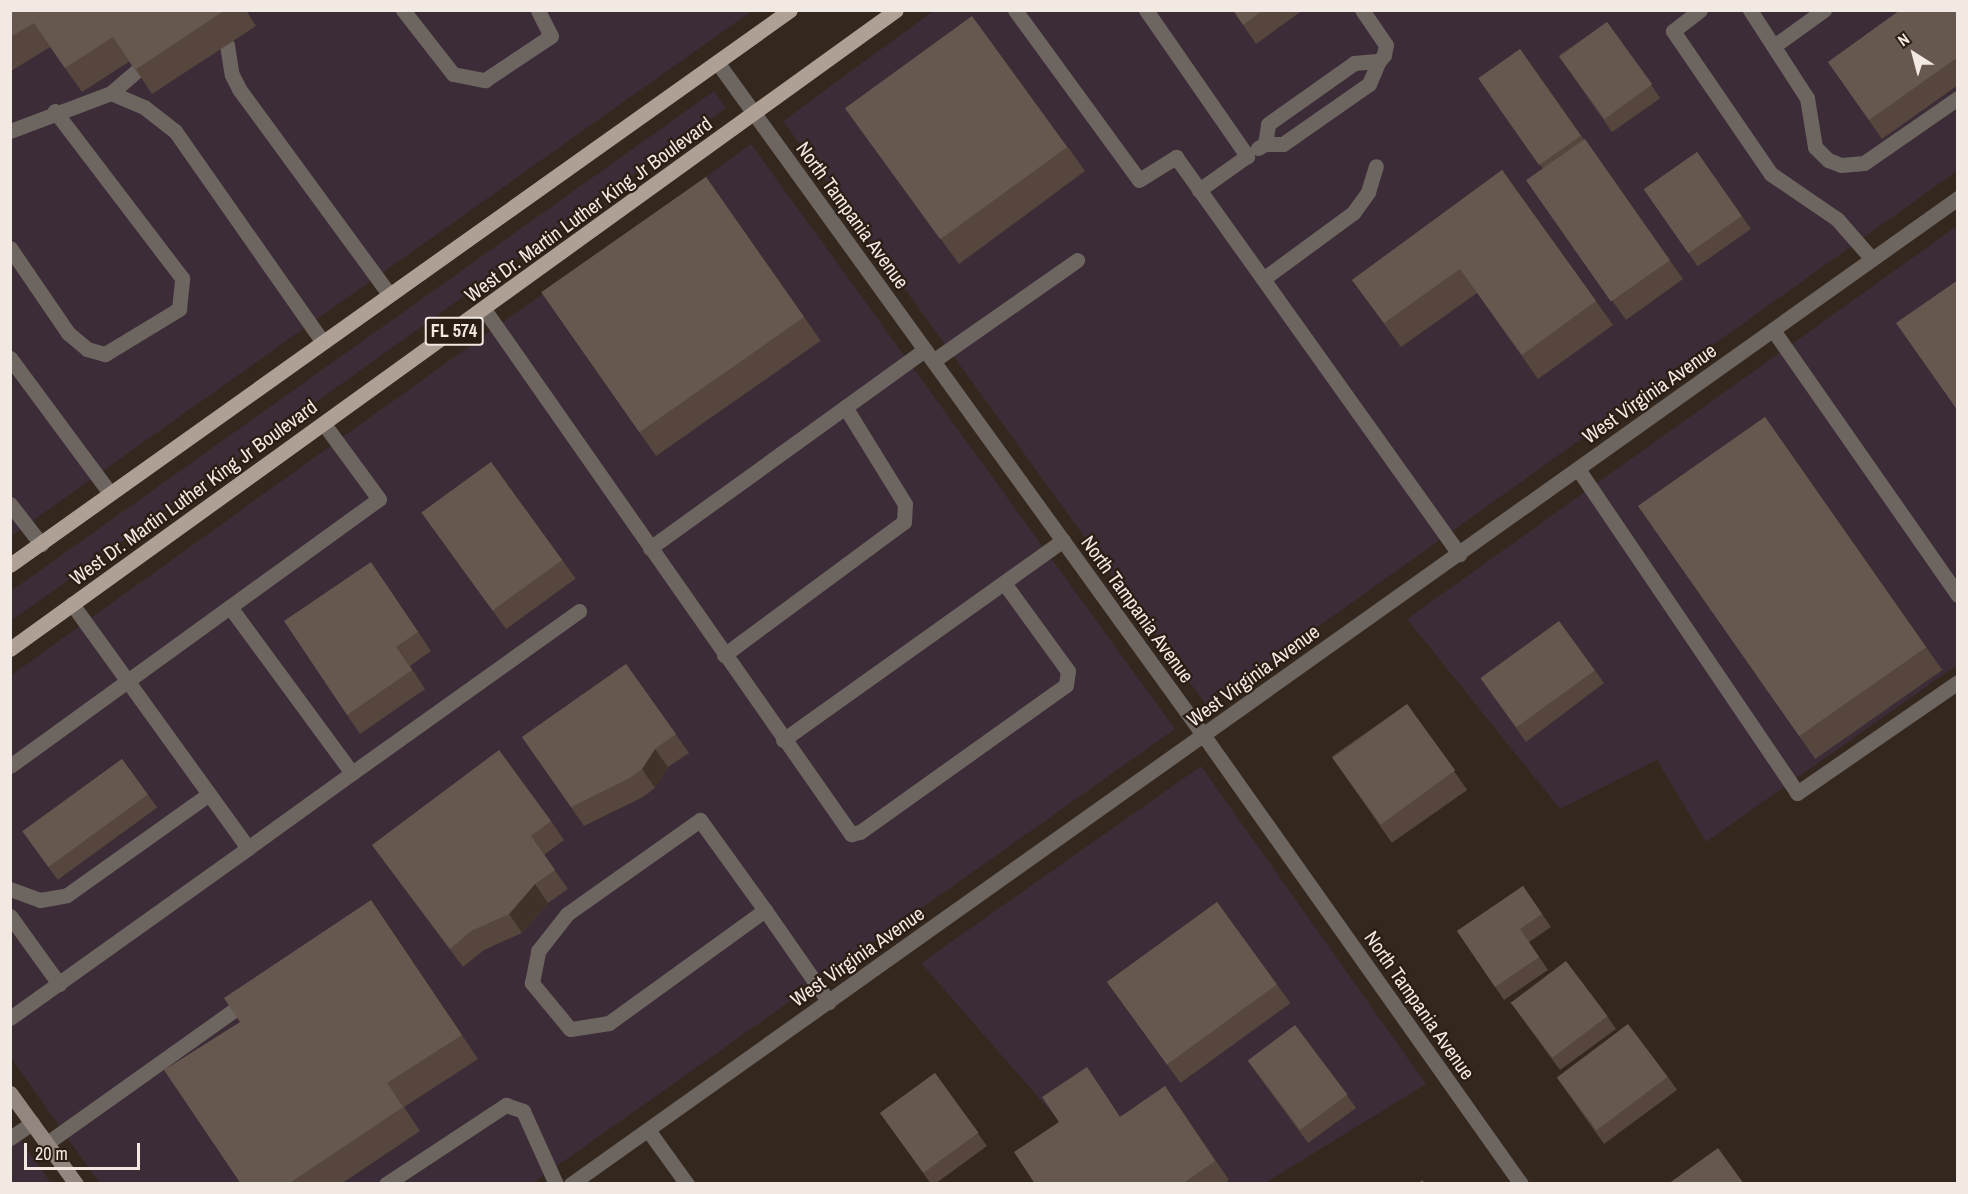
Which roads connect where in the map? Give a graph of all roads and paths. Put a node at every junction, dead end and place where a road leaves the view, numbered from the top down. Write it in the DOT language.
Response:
graph roads {
  1 [pos="403,10"];
  2 [pos="538,10"];
  3 [pos="790,10"];
  4 [pos="896,10"];
  5 [pos="1015,10"];
  6 [pos="1146,10"];
  7 [pos="1362,10"];
  8 [pos="1700,10"];
  9 [pos="1750,10"];
  10 [pos="1824,10"];
  11 [pos="227,45"];
  12 [pos="1774,46"];
  13 [pos="1379,61"];
  14 [pos="717,62"];
  15 [pos="138,70"];
  16 [pos="111,93"];
  17 [pos="1958,98"];
  18 [pos="55,111"];
  19 [pos="755,115"];
  20 [pos="10,131"];
  21 [pos="1265,144"];
  22 [pos="1247,156"];
  23 [pos="1376,166"];
  24 [pos="1199,190"];
  25 [pos="1958,198"];
  26 [pos="10,248"];
  27 [pos="1872,259"];
  28 [pos="1077,260"];
  29 [pos="1263,279"];
  30 [pos="389,294"];
  31 [pos="484,309"];
  32 [pos="1773,330"];
  33 [pos="322,341"];
  34 [pos="929,355"];
  35 [pos="10,358"];
  36 [pos="845,407"];
  37 [pos="324,424"];
  38 [pos="1578,469"];
  39 [pos="110,493"];
  40 [pos="10,504"];
  41 [pos="1063,540"];
  42 [pos="40,544"];
  43 [pos="650,548"];
  44 [pos="1459,554"];
  45 [pos="10,565"];
  46 [pos="1004,583"];
  47 [pos="1958,595"];
  48 [pos="72,604"];
  49 [pos="230,607"];
  50 [pos="579,611"];
  51 [pos="10,649"];
  52 [pos="724,655"];
  53 [pos="128,681"];
  54 [pos="1958,682"];
  55 [pos="1204,736"];
  56 [pos="783,740"];
  57 [pos="10,765"];
  58 [pos="352,773"];
  59 [pos="209,794"];
  60 [pos="248,848"];
  61 [pos="10,889"];
  62 [pos="765,910"];
  63 [pos="10,916"];
  64 [pos="58,984"];
  65 [pos="259,992"];
  66 [pos="829,1002"];
  67 [pos="10,1018"];
  68 [pos="10,1093"];
  69 [pos="32,1123"];
  70 [pos="648,1130"];
  71 [pos="10,1138"];
  72 [pos="47,1143"];
  73 [pos="76,1184"];
  74 [pos="386,1184"];
  75 [pos="556,1184"];
  76 [pos="571,1184"];
  77 [pos="687,1184"];
  78 [pos="1521,1184"];
  1 -- 2 [label="street"];
  3 -- 14 [label="main road"];
  4 -- 19 [label="main road, West Dr. Martin Luther King Jr Boulevard / FL 574"];
  5 -- 24 [label="street"];
  6 -- 22 [label="street"];
  7 -- 13 [label="street"];
  8 -- 27 [label="street"];
  9 -- 12 [label="street"];
  10 -- 12 [label="street"];
  11 -- 30 [label="street"];
  12 -- 17 [label="street"];
  13 -- 21 [label="street"];
  13 -- 21 [label="street"];
  14 -- 19 [label="street, North Tampania Avenue"];
  14 -- 30 [label="main road"];
  15 -- 16 [label="street"];
  16 -- 18 [label="street"];
  16 -- 33 [label="street"];
  18 -- 20 [label="street"];
  18 -- 26 [label="street"];
  19 -- 31 [label="main road, West Dr. Martin Luther King Jr Boulevard / FL 574"];
  19 -- 34 [label="street, North Tampania Avenue"];
  21 -- 22 [label="street"];
  22 -- 24 [label="street"];
  23 -- 29 [label="street"];
  24 -- 29 [label="street"];
  25 -- 27 [label="street, West Virginia Avenue"];
  27 -- 32 [label="street, West Virginia Avenue"];
  28 -- 34 [label="street"];
  29 -- 44 [label="street"];
  30 -- 33 [label="main road"];
  31 -- 37 [label="main road, West Dr. Martin Luther King Jr Boulevard / FL 574"];
  31 -- 43 [label="street"];
  32 -- 38 [label="street, West Virginia Avenue"];
  32 -- 47 [label="street"];
  33 -- 39 [label="main road"];
  34 -- 36 [label="street"];
  34 -- 41 [label="street, North Tampania Avenue"];
  35 -- 39 [label="street"];
  36 -- 43 [label="street"];
  36 -- 52 [label="street"];
  37 -- 48 [label="main road, West Dr. Martin Luther King Jr Boulevard / FL 574"];
  37 -- 49 [label="street"];
  38 -- 44 [label="street, West Virginia Avenue"];
  38 -- 54 [label="street"];
  39 -- 42 [label="main road"];
  40 -- 42 [label="street"];
  41 -- 46 [label="street"];
  41 -- 55 [label="street, North Tampania Avenue"];
  42 -- 45 [label="main road"];
  43 -- 52 [label="street"];
  44 -- 55 [label="street, West Virginia Avenue"];
  46 -- 56 [label="street"];
  46 -- 56 [label="street"];
  48 -- 51 [label="main road, West Dr. Martin Luther King Jr Boulevard / FL 574"];
  48 -- 53 [label="street"];
  49 -- 53 [label="street"];
  49 -- 58 [label="street"];
  50 -- 58 [label="street"];
  52 -- 56 [label="street"];
  53 -- 57 [label="street"];
  53 -- 59 [label="street"];
  55 -- 66 [label="street, West Virginia Avenue"];
  55 -- 78 [label="street, North Tampania Avenue"];
  58 -- 60 [label="street"];
  59 -- 60 [label="street"];
  59 -- 61 [label="street"];
  60 -- 64 [label="street"];
  62 -- 62 [label="street"];
  62 -- 66 [label="street"];
  63 -- 64 [label="street"];
  64 -- 67 [label="street"];
  65 -- 72 [label="street"];
  66 -- 70 [label="street, West Virginia Avenue"];
  68 -- 69 [label="street"];
  69 -- 71 [label="street"];
  69 -- 72 [label="street"];
  70 -- 76 [label="street, West Virginia Avenue"];
  70 -- 77 [label="street"];
  72 -- 73 [label="street"];
  74 -- 75 [label="street"];
}
